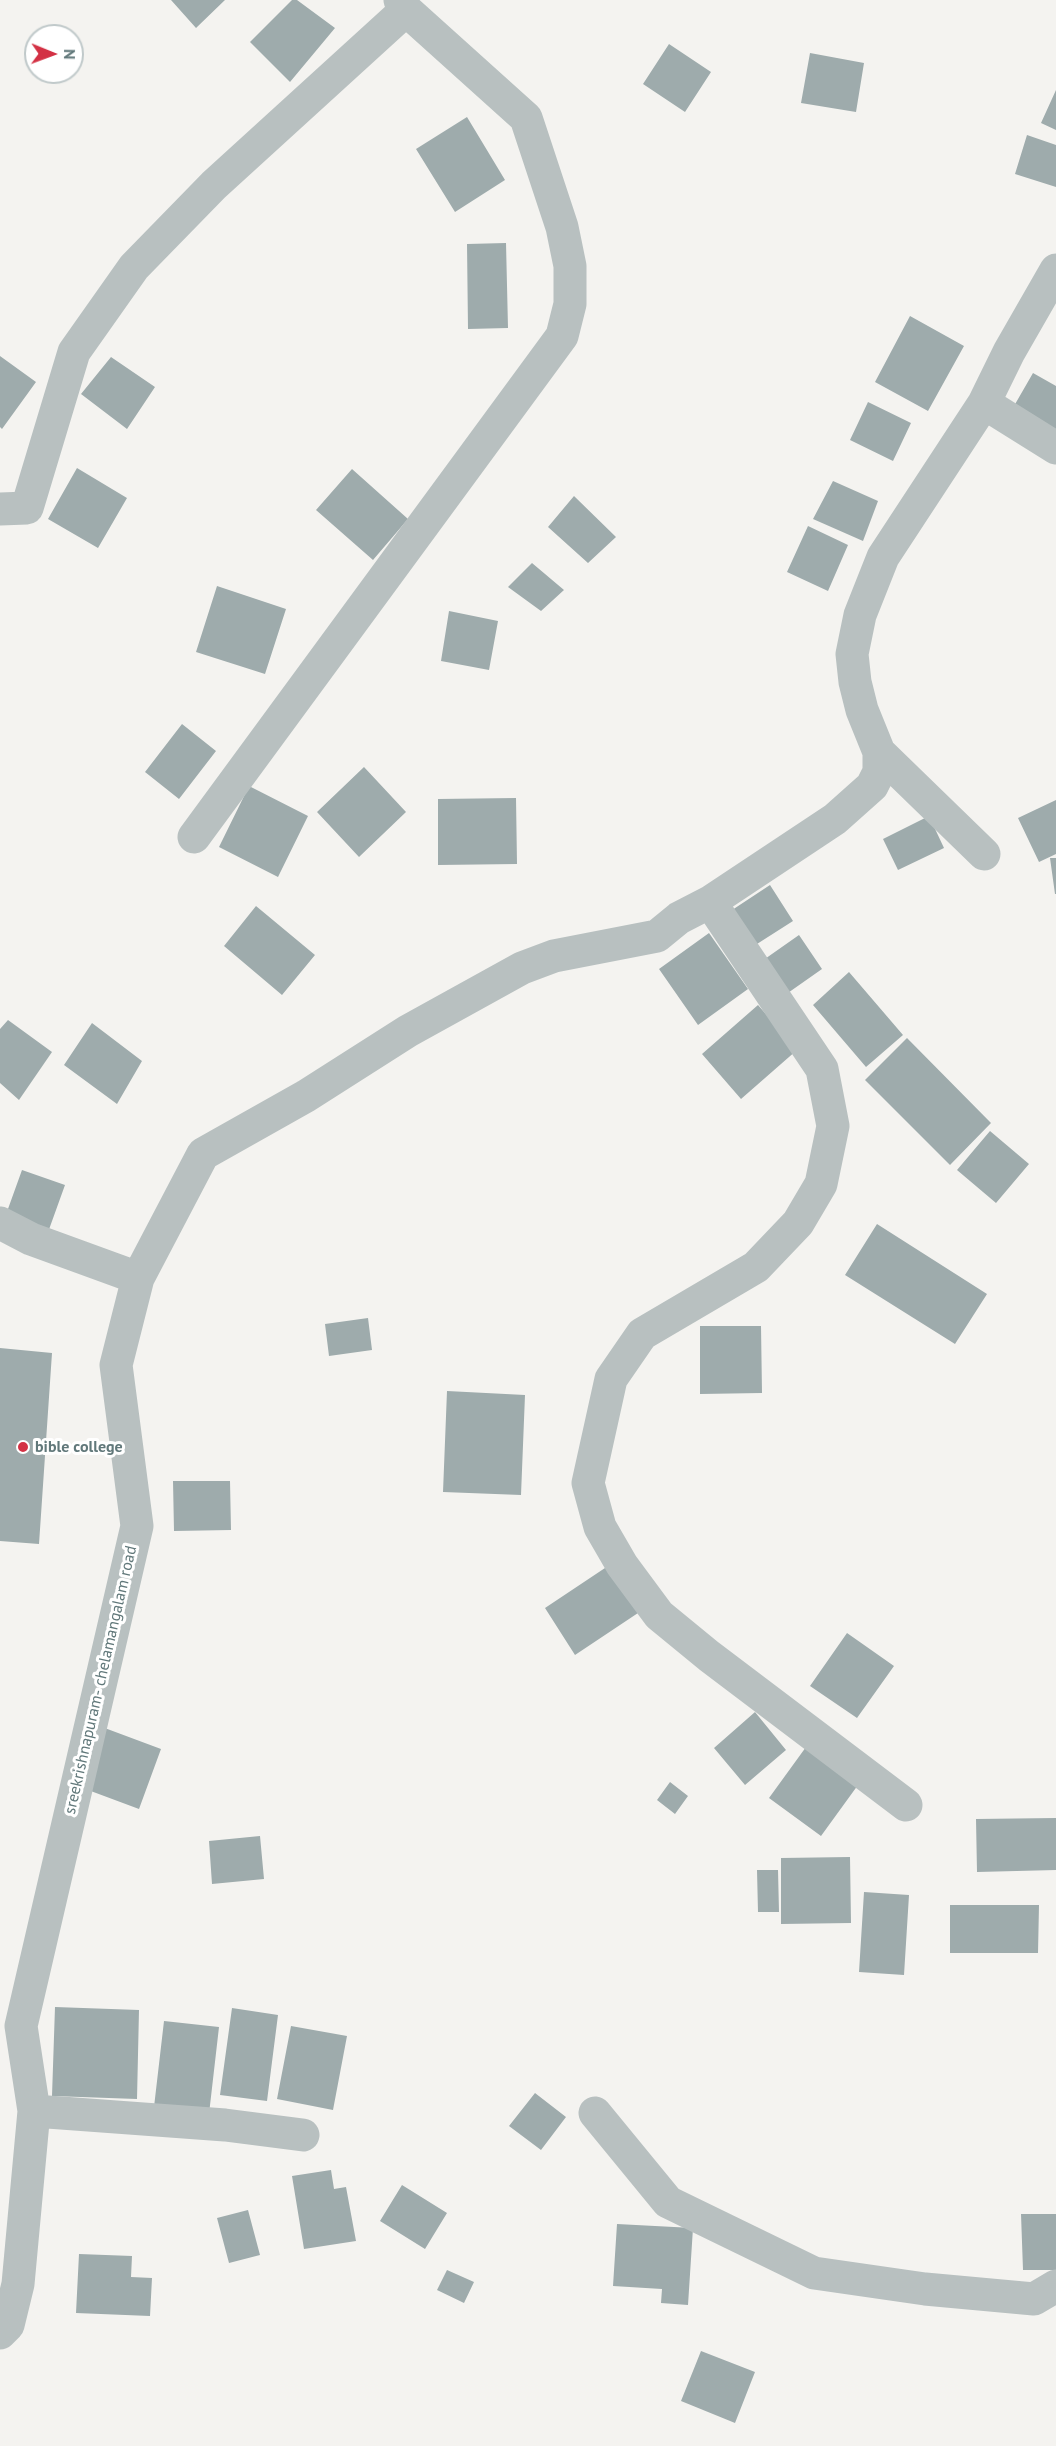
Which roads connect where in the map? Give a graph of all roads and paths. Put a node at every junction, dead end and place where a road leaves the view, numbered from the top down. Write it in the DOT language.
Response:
graph roads {
  1 [pos="403,5"];
  2 [pos="1056,270"];
  3 [pos="984,403"];
  4 [pos="1056,448"];
  5 [pos="0,509"];
  6 [pos="879,753"];
  7 [pos="194,837"];
  8 [pos="984,854"];
  9 [pos="710,902"];
  10 [pos="0,1223"];
  11 [pos="138,1278"];
  12 [pos="906,1805"];
  13 [pos="34,2111"];
  14 [pos="595,2113"];
  15 [pos="303,2136"];
  16 [pos="1056,2286"];
  17 [pos="0,2333"];
  1 -- 5 [label="street"];
  1 -- 7 [label="street"];
  2 -- 3 [label="street"];
  3 -- 4 [label="street"];
  3 -- 6 [label="street"];
  6 -- 8 [label="street"];
  6 -- 9 [label="street, sreekrishnapuram- chelamangalam road"];
  9 -- 11 [label="street, sreekrishnapuram- chelamangalam road"];
  9 -- 12 [label="street"];
  10 -- 11 [label="street"];
  11 -- 13 [label="street, sreekrishnapuram- chelamangalam road"];
  13 -- 15 [label="street"];
  13 -- 17 [label="street, sreekrishnapuram- chelamangalam road"];
  14 -- 16 [label="street"];
}
